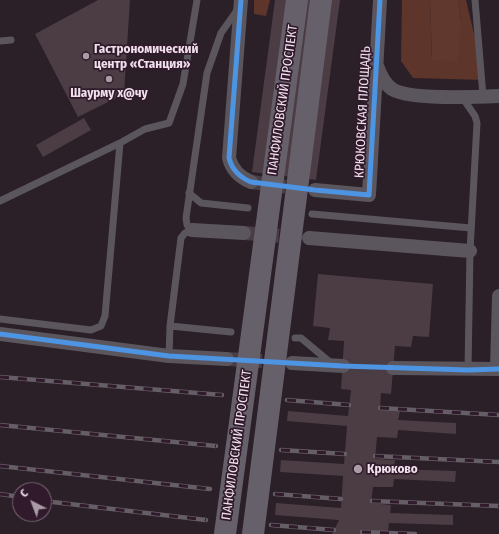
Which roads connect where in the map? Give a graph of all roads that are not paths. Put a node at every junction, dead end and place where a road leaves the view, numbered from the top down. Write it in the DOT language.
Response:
graph roads {
  1 [pos="197,0"];
  2 [pos="297,0"];
  3 [pos="321,0"];
  4 [pos="380,0"];
  5 [pos="475,0"];
  6 [pos="240,3"];
  7 [pos="11,40"];
  8 [pos="0,41"];
  9 [pos="376,64"];
  10 [pos="482,96"];
  11 [pos="499,96"];
  12 [pos="462,97"];
  13 [pos="120,143"];
  14 [pos="251,182"];
  15 [pos="315,190"];
  16 [pos="190,193"];
  17 [pos="0,201"];
  18 [pos="248,208"];
  19 [pos="312,214"];
  20 [pos="471,228"];
  21 [pos="192,230"];
  22 [pos="244,233"];
  23 [pos="308,238"];
  24 [pos="470,251"];
  25 [pos="499,296"];
  26 [pos="0,319"];
  27 [pos="170,326"];
  28 [pos="231,332"];
  29 [pos="0,334"];
  30 [pos="295,338"];
  31 [pos="169,356"];
  32 [pos="227,359"];
  33 [pos="292,363"];
  34 [pos="339,366"];
  35 [pos="393,368"];
  36 [pos="498,369"];
  37 [pos="468,370"];
  38 [pos="225,534"];
  39 [pos="253,534"];
  1 -- 13 [label="lane"];
  2 -- 38 [label="main road, ПАНФИЛОВСКИЙ ПРОСПЕКТ, bridge"];
  3 -- 39 [label="main road, ПАНФИЛОВСКИЙ ПРОСПЕКТ, bridge"];
  4 -- 9 [label="street, КРЮКОВСКАЯ ПЛОЩАДЬ"];
  5 -- 10 [label="lane"];
  6 -- 14 [label="street"];
  6 -- 16 [label="lane"];
  7 -- 8 [label="lane"];
  9 -- 12 [label="street, КРЮКОВСКАЯ ПЛОЩАДЬ"];
  9 -- 15 [label="street, КРЮКОВСКАЯ ПЛОЩАДЬ"];
  10 -- 11 [label="street, КРЮКОВСКАЯ ПЛОЩАДЬ"];
  10 -- 12 [label="street, КРЮКОВСКАЯ ПЛОЩАДЬ"];
  12 -- 20 [label="lane"];
  13 -- 17 [label="lane"];
  13 -- 26 [label="lane"];
  16 -- 18 [label="lane"];
  16 -- 21 [label="lane"];
  19 -- 20 [label="lane"];
  20 -- 24 [label="lane"];
  21 -- 22 [label="street"];
  21 -- 27 [label="lane"];
  23 -- 24 [label="street"];
  24 -- 37 [label="lane"];
  25 -- 36 [label="street"];
  27 -- 28 [label="lane"];
  27 -- 31 [label="lane"];
  29 -- 31 [label="street"];
  30 -- 34 [label="lane"];
  31 -- 32 [label="street"];
  33 -- 34 [label="street"];
  35 -- 37 [label="street"];
  36 -- 37 [label="street"];
}
